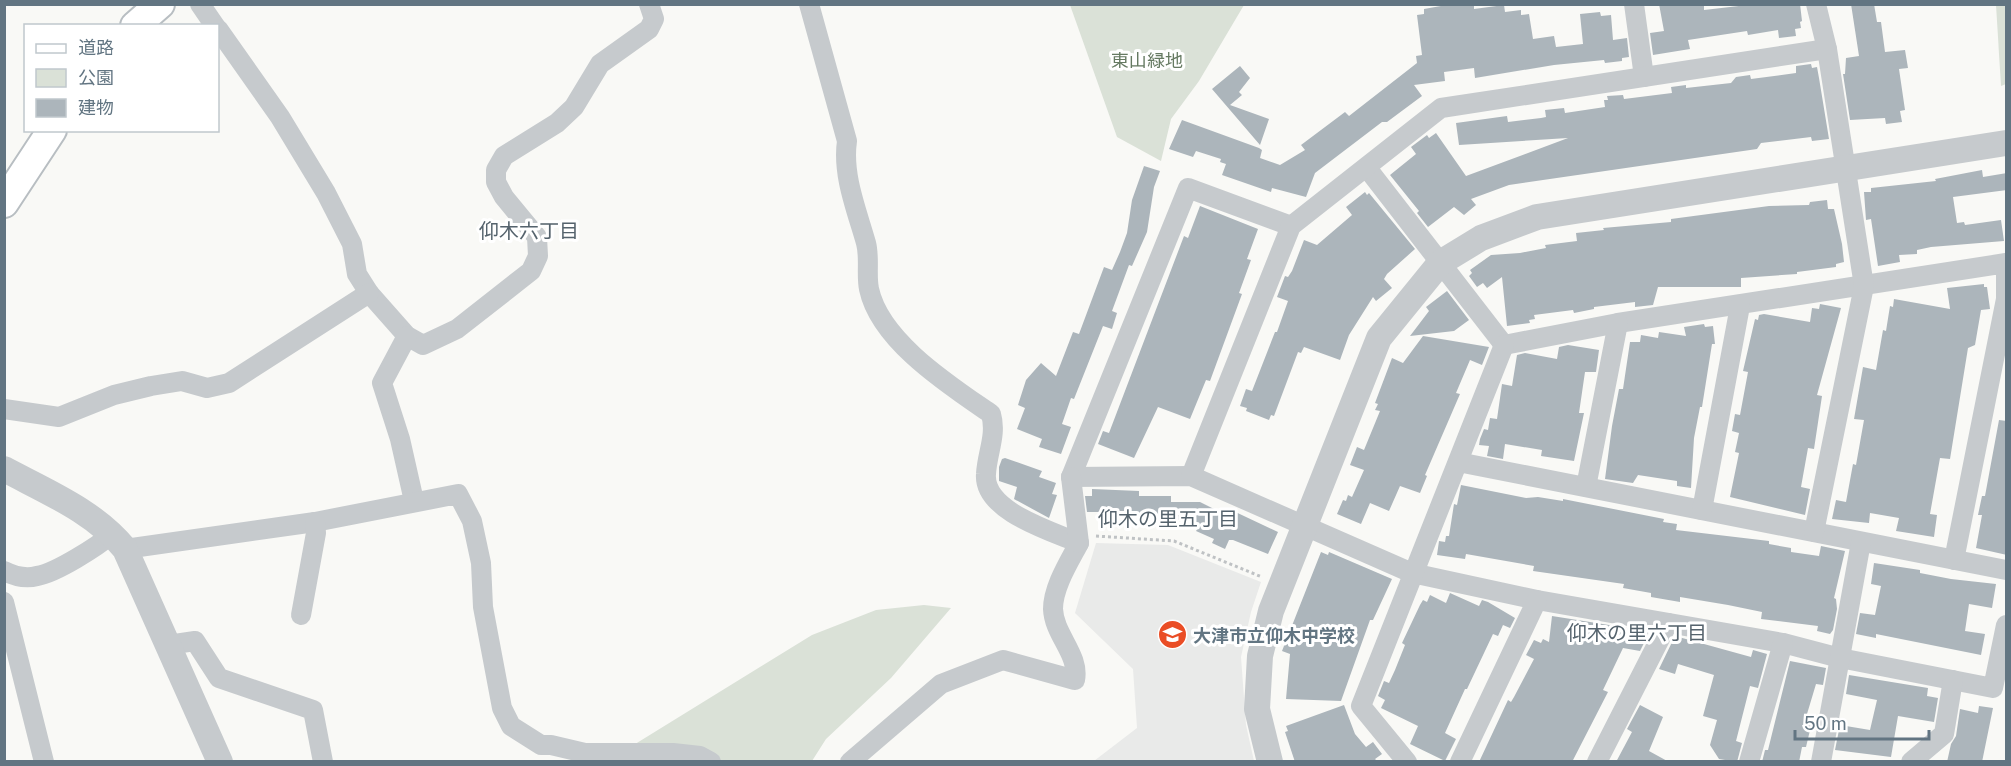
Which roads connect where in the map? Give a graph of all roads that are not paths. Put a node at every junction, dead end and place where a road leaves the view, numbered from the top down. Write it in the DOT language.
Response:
graph roads {
  1 [pos="160,4"];
  2 [pos="200,4"];
  3 [pos="649,4"];
  4 [pos="809,4"];
  5 [pos="1634,4"];
  6 [pos="1816,4"];
  7 [pos="137,24"];
  8 [pos="214,24"];
  9 [pos="219,31"];
  10 [pos="1827,49"];
  11 [pos="1644,77"];
  12 [pos="51,132"];
  13 [pos="2007,143"];
  14 [pos="1367,168"];
  15 [pos="1845,168"];
  16 [pos="4,203"];
  17 [pos="1291,226"];
  18 [pos="1440,263"];
  19 [pos="1864,286"];
  20 [pos="369,293"];
  21 [pos="1740,306"];
  22 [pos="1618,323"];
  23 [pos="407,336"];
  24 [pos="1504,345"];
  25 [pos="4,409"];
  26 [pos="1458,462"];
  27 [pos="4,469"];
  28 [pos="1191,476"];
  29 [pos="1071,477"];
  30 [pos="1586,487"];
  31 [pos="414,501"];
  32 [pos="1702,510"];
  33 [pos="315,522"];
  34 [pos="1304,526"];
  35 [pos="1814,532"];
  36 [pos="1078,539"];
  37 [pos="118,542"];
  38 [pos="1861,542"];
  39 [pos="1954,560"];
  40 [pos="2007,570"];
  41 [pos="4,571"];
  42 [pos="1412,573"];
  43 [pos="1537,600"];
  44 [pos="4,603"];
  45 [pos="301,615"];
  46 [pos="1668,622"];
  47 [pos="2007,625"];
  48 [pos="1783,643"];
  49 [pos="168,645"];
  50 [pos="1840,658"];
  51 [pos="1953,680"];
  52 [pos="44,762"];
  53 [pos="220,762"];
  54 [pos="322,762"];
  55 [pos="711,762"];
  56 [pos="850,762"];
  57 [pos="1270,762"];
  58 [pos="1407,762"];
  59 [pos="1460,762"];
  60 [pos="1597,762"];
  61 [pos="1749,762"];
  62 [pos="1821,762"];
  63 [pos="1911,762"];
  1 -- 7 [label="main road"];
  2 -- 8 [label="street"];
  3 -- 23 [label="street"];
  4 -- 36 [label="street"];
  5 -- 11 [label="street"];
  6 -- 10 [label="street"];
  9 -- 20 [label="street"];
  10 -- 11 [label="street"];
  10 -- 15 [label="street"];
  11 -- 14 [label="street"];
  12 -- 16 [label="main road"];
  13 -- 15 [label="street"];
  14 -- 17 [label="street"];
  14 -- 18 [label="street"];
  15 -- 18 [label="street"];
  15 -- 19 [label="street"];
  17 -- 28 [label="street"];
  17 -- 29 [label="street"];
  18 -- 24 [label="street"];
  18 -- 34 [label="street"];
  19 -- 21 [label="street"];
  19 -- 35 [label="street"];
  19 -- 39 [label="street"];
  20 -- 23 [label="street"];
  20 -- 25 [label="street"];
  21 -- 22 [label="street"];
  21 -- 32 [label="street"];
  22 -- 24 [label="street"];
  22 -- 30 [label="street"];
  23 -- 31 [label="street"];
  24 -- 26 [label="street"];
  26 -- 30 [label="street"];
  26 -- 42 [label="street"];
  27 -- 37 [label="street"];
  28 -- 29 [label="street"];
  28 -- 34 [label="street"];
  29 -- 36 [label="street"];
  30 -- 32 [label="street"];
  31 -- 33 [label="street"];
  31 -- 55 [label="street"];
  32 -- 35 [label="street"];
  33 -- 37 [label="street"];
  33 -- 45 [label="street"];
  34 -- 42 [label="street"];
  34 -- 57 [label="street"];
  35 -- 38 [label="street"];
  36 -- 56 [label="street"];
  37 -- 41 [label="street"];
  37 -- 49 [label="street"];
  38 -- 39 [label="street"];
  38 -- 50 [label="street"];
  39 -- 40 [label="street"];
  42 -- 43 [label="street"];
  42 -- 58 [label="street"];
  43 -- 46 [label="street"];
  43 -- 59 [label="street"];
  44 -- 52 [label="street"];
  46 -- 48 [label="street"];
  46 -- 60 [label="street"];
  47 -- 51 [label="street"];
  48 -- 50 [label="street"];
  48 -- 61 [label="street"];
  49 -- 53 [label="street"];
  49 -- 54 [label="street"];
  50 -- 51 [label="street"];
  50 -- 62 [label="street"];
  51 -- 63 [label="street"];
}
